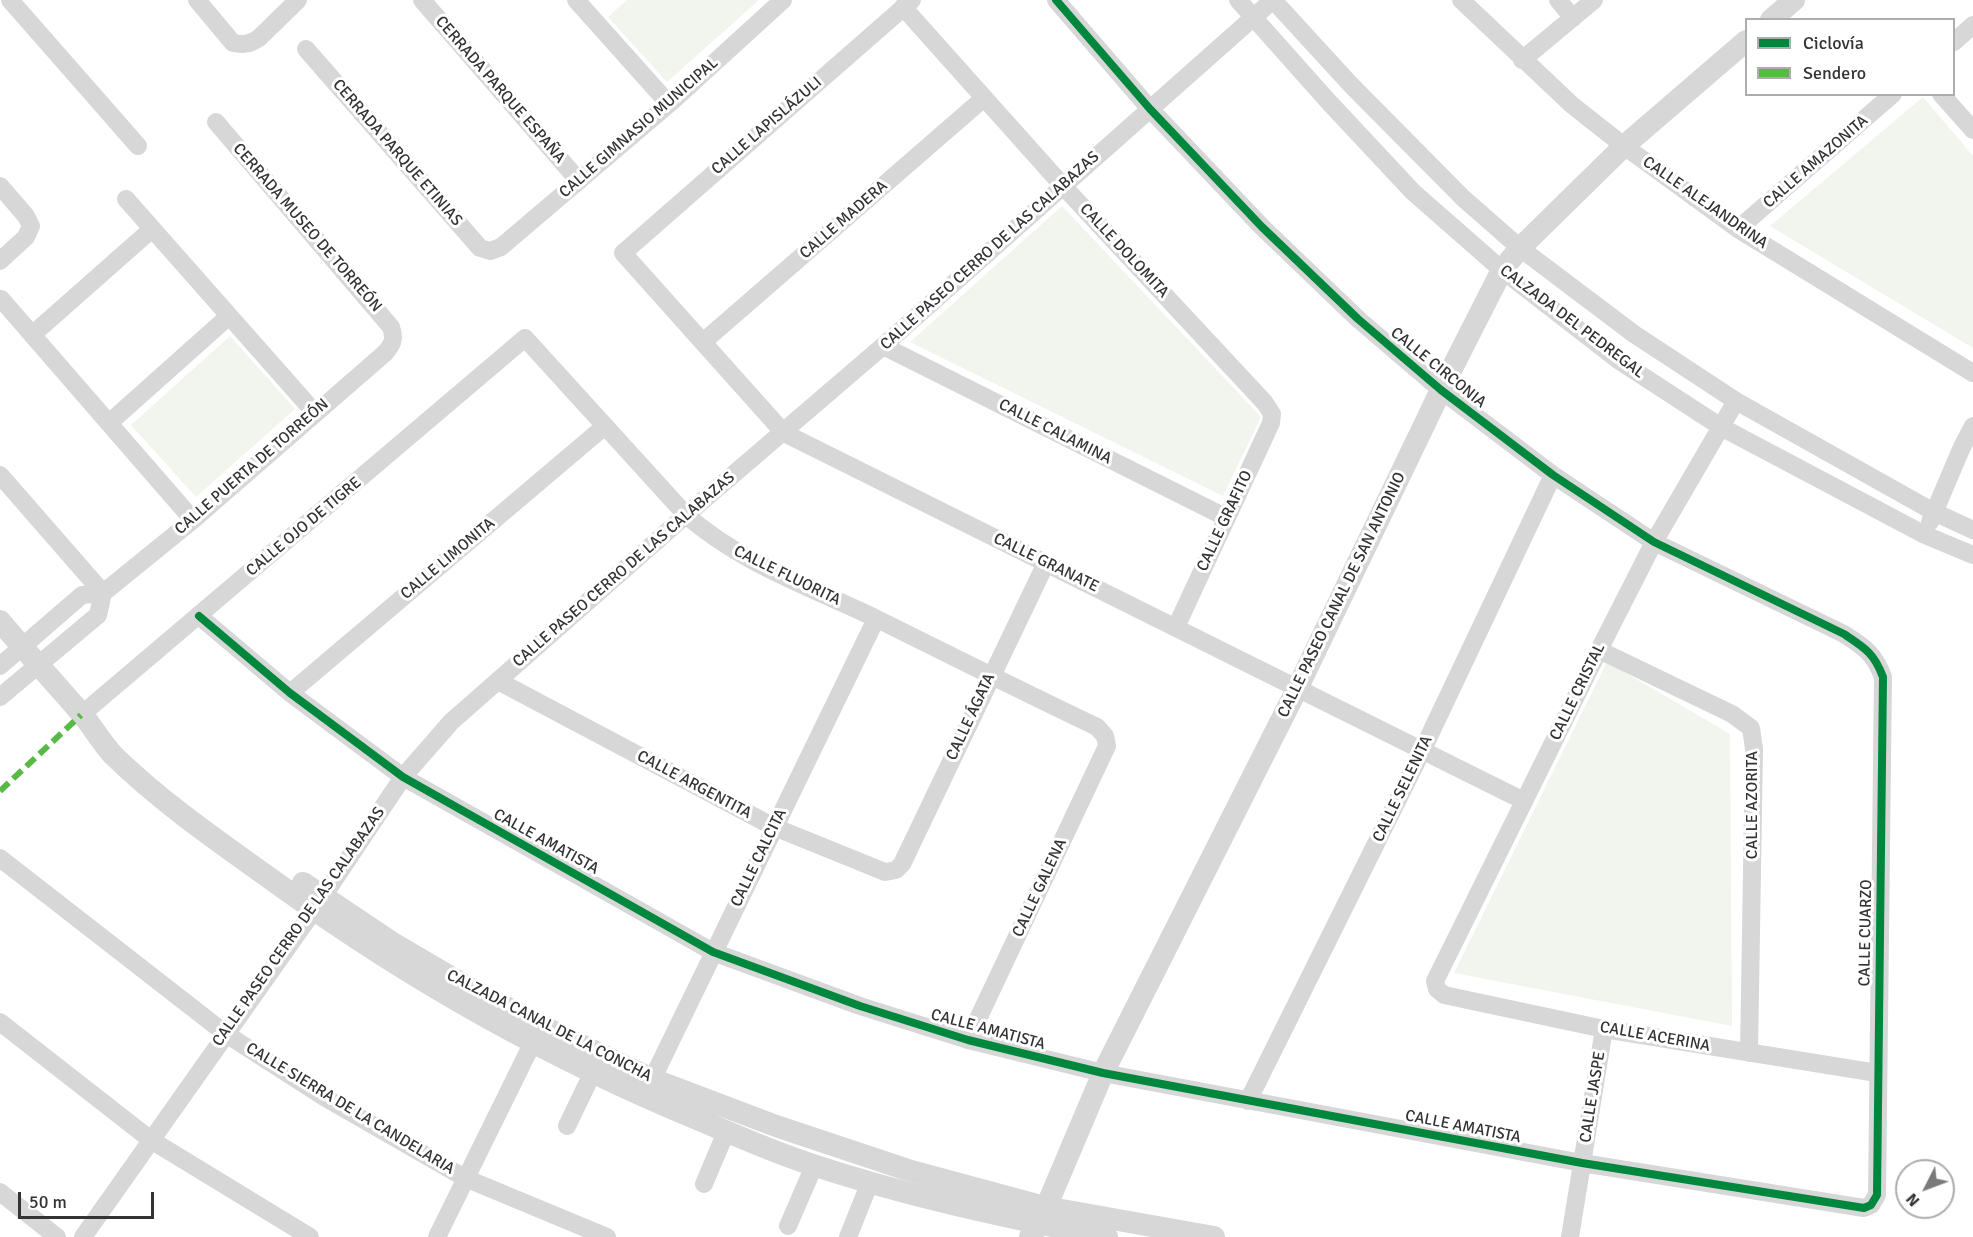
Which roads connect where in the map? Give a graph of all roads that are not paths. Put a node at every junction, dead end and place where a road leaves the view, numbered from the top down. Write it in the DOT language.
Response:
graph roads {
  1 [pos="10,0"];
  2 [pos="197,0"];
  3 [pos="298,0"];
  4 [pos="422,0"];
  5 [pos="783,0"];
  6 [pos="1056,0"];
  7 [pos="1238,0"];
  8 [pos="1273,0"];
  9 [pos="1461,0"];
  10 [pos="1558,0"];
  11 [pos="1594,0"];
  12 [pos="1794,0"];
  13 [pos="586,3"];
  14 [pos="907,4"];
  15 [pos="1253,17"];
  16 [pos="1573,18"];
  17 [pos="1774,18"];
  18 [pos="1973,25"];
  19 [pos="1955,40"];
  20 [pos="1745,42"];
  21 [pos="306,49"];
  22 [pos="1522,60"];
  23 [pos="1891,96"];
  24 [pos="1943,96"];
  25 [pos="984,98"];
  26 [pos="669,104"];
  27 [pos="1150,109"];
  28 [pos="216,123"];
  29 [pos="1973,130"];
  30 [pos="138,146"];
  31 [pos="1624,146"];
  32 [pos="579,181"];
  33 [pos="0,186"];
  34 [pos="1063,186"];
  35 [pos="126,199"];
  36 [pos="152,229"];
  37 [pos="1738,229"];
  38 [pos="1520,248"];
  39 [pos="490,251"];
  40 [pos="622,253"];
  41 [pos="0,261"];
  42 [pos="1502,270"];
  43 [pos="1,299"];
  44 [pos="229,316"];
  45 [pos="32,335"];
  46 [pos="394,336"];
  47 [pos="525,338"];
  48 [pos="704,342"];
  49 [pos="883,346"];
  50 [pos="1973,373"];
  51 [pos="1441,390"];
  52 [pos="1736,401"];
  53 [pos="315,413"];
  54 [pos="1272,414"];
  55 [pos="109,423"];
  56 [pos="605,426"];
  57 [pos="1973,426"];
  58 [pos="1721,427"];
  59 [pos="784,433"];
  60 [pos="0,475"];
  61 [pos="1553,475"];
  62 [pos="1934,512"];
  63 [pos="686,515"];
  64 [pos="1227,519"];
  65 [pos="193,520"];
  66 [pos="1973,530"];
  67 [pos="1925,535"];
  68 [pos="1654,542"];
  69 [pos="1973,555"];
  70 [pos="1046,562"];
  71 [pos="103,593"];
  72 [pos="199,616"];
  73 [pos="876,619"];
  74 [pos="0,621"];
  75 [pos="1176,627"];
  76 [pos="22,647"];
  77 [pos="1599,650"];
  78 [pos="1877,660"];
  79 [pos="0,666"];
  80 [pos="38,666"];
  81 [pos="990,676"];
  82 [pos="498,681"];
  83 [pos="1298,687"];
  84 [pos="290,693"];
  85 [pos="0,697"];
  86 [pos="84,717"];
  87 [pos="1105,736"];
  88 [pos="1423,749"];
  89 [pos="403,777"];
  90 [pos="1524,801"];
  91 [pos="774,827"];
  92 [pos="0,858"];
  93 [pos="896,870"];
  94 [pos="318,903"];
  95 [pos="713,952"];
  96 [pos="1437,989"];
  97 [pos="0,1022"];
  98 [pos="1604,1029"];
  99 [pos="226,1034"];
  100 [pos="968,1040"];
  101 [pos="532,1044"];
  102 [pos="1749,1053"];
  103 [pos="1103,1073"];
  104 [pos="1877,1073"];
  105 [pos="592,1074"];
  106 [pos="647,1088"];
  107 [pos="1248,1101"];
  108 [pos="567,1126"];
  109 [pos="726,1132"];
  110 [pos="151,1140"];
  111 [pos="1582,1163"];
  112 [pos="814,1166"];
  113 [pos="465,1178"];
  114 [pos="870,1182"];
  115 [pos="704,1184"];
  116 [pos="0,1192"];
  117 [pos="1870,1205"];
  118 [pos="788,1226"];
  119 [pos="1038,1226"];
  120 [pos="57,1237"];
  121 [pos="83,1237"];
  122 [pos="310,1237"];
  123 [pos="437,1237"];
  124 [pos="607,1237"];
  125 [pos="848,1237"];
  126 [pos="1107,1237"];
  127 [pos="1214,1237"];
  128 [pos="1570,1237"];
  1 -- 30 [label="street"];
  2 -- 3 [label="street"];
  4 -- 32 [label="street, CERRADA PARQUE ESPAÑA"];
  5 -- 26 [label="street, CALLE GIMNASIO MUNICIPAL"];
  6 -- 27 [label="street, CALLE CIRCONIA"];
  7 -- 15 [label="street, CALZADA DEL PEDREGAL"];
  8 -- 15 [label="street, CALLE PASEO CERRO DE LAS CALABAZAS"];
  8 -- 38 [label="street, CALZADA DEL PEDREGAL"];
  9 -- 22 [label="street, CALLE ALEJANDRINA"];
  10 -- 16 [label="street"];
  11 -- 16 [label="street"];
  12 -- 17 [label="street"];
  13 -- 26 [label="street"];
  14 -- 25 [label="street, CALLE DOLOMITA"];
  14 -- 40 [label="street, CALLE LAPISLÁZULI"];
  15 -- 27 [label="street, CALLE PASEO CERRO DE LAS CALABAZAS"];
  15 -- 42 [label="street, CALZADA DEL PEDREGAL"];
  16 -- 22 [label="street"];
  18 -- 19 [label="street"];
  20 -- 31 [label="street, CALLE PASEO CANAL DE SAN ANTONIO"];
  21 -- 39 [label="street, CERRADA PARQUE ETINIAS"];
  22 -- 31 [label="street, CALLE ALEJANDRINA"];
  23 -- 37 [label="street, CALLE AMAZONITA"];
  24 -- 29 [label="street"];
  25 -- 34 [label="street, CALLE DOLOMITA"];
  25 -- 48 [label="street, CALLE MADERA"];
  26 -- 32 [label="street, CALLE GIMNASIO MUNICIPAL"];
  27 -- 34 [label="street, CALLE PASEO CERRO DE LAS CALABAZAS"];
  27 -- 51 [label="street, CALLE CIRCONIA"];
  28 -- 46 [label="street, CERRADA MUSEO DE TORREÓN"];
  31 -- 37 [label="street, CALLE ALEJANDRINA"];
  31 -- 38 [label="street, CALLE PASEO CANAL DE SAN ANTONIO"];
  32 -- 39 [label="street, CALLE GIMNASIO MUNICIPAL"];
  33 -- 41 [label="street"];
  34 -- 49 [label="street, CALLE PASEO CERRO DE LAS CALABAZAS"];
  34 -- 54 [label="street, CALLE DOLOMITA"];
  35 -- 36 [label="street"];
  36 -- 44 [label="street"];
  36 -- 45 [label="street"];
  37 -- 50 [label="street, CALLE ALEJANDRINA"];
  38 -- 42 [label="street, CALLE PASEO CANAL DE SAN ANTONIO"];
  38 -- 52 [label="street, CALZADA DEL PEDREGAL"];
  40 -- 48 [label="street, CALLE GRANATE"];
  42 -- 51 [label="street, CALLE PASEO CANAL DE SAN ANTONIO"];
  42 -- 58 [label="street, CALZADA DEL PEDREGAL"];
  43 -- 45 [label="street"];
  44 -- 53 [label="street"];
  44 -- 55 [label="street"];
  45 -- 55 [label="street"];
  46 -- 53 [label="street, CALLE PUERTA DE TORREÓN"];
  47 -- 56 [label="street, CALLE FLUORITA"];
  47 -- 72 [label="street, CALLE OJO DE TIGRE"];
  48 -- 59 [label="street, CALLE GRANATE"];
  49 -- 59 [label="street, CALLE PASEO CERRO DE LAS CALABAZAS"];
  49 -- 64 [label="street, CALLE CALAMINA"];
  51 -- 61 [label="street, CALLE CIRCONIA"];
  51 -- 83 [label="street, CALLE PASEO CANAL DE SAN ANTONIO"];
  52 -- 58 [label="street, CALLE CRISTAL"];
  52 -- 62 [label="street, CALZADA DEL PEDREGAL"];
  53 -- 65 [label="street, CALLE PUERTA DE TORREÓN"];
  54 -- 64 [label="street, CALLE GRAFITO"];
  55 -- 65 [label="street"];
  56 -- 63 [label="street, CALLE FLUORITA"];
  56 -- 84 [label="street, CALLE LIMONITA"];
  57 -- 62 [label="street"];
  58 -- 67 [label="street, CALZADA DEL PEDREGAL"];
  58 -- 68 [label="street, CALLE CRISTAL"];
  59 -- 63 [label="street, CALLE PASEO CERRO DE LAS CALABAZAS"];
  59 -- 70 [label="street, CALLE GRANATE"];
  60 -- 71 [label="street"];
  61 -- 68 [label="street, CALLE CIRCONIA"];
  61 -- 88 [label="street, CALLE SELENITA"];
  62 -- 66 [label="street, CALZADA DEL PEDREGAL"];
  62 -- 67 [label="street"];
  63 -- 73 [label="street, CALLE FLUORITA"];
  63 -- 82 [label="street, CALLE PASEO CERRO DE LAS CALABAZAS"];
  64 -- 75 [label="street, CALLE GRAFITO"];
  65 -- 71 [label="street, CALLE PUERTA DE TORREÓN"];
  67 -- 69 [label="street, CALZADA DEL PEDREGAL"];
  68 -- 77 [label="street, CALLE CRISTAL"];
  68 -- 78 [label="street, CALLE CIRCONIA"];
  70 -- 75 [label="street, CALLE GRANATE"];
  70 -- 81 [label="street, CALLE ÁGATA"];
  71 -- 76 [label="street, CALLE PUERTA DE TORREÓN"];
  71 -- 80 [label="street, CALLE PUERTA DE TORREÓN"];
  72 -- 84 [label="street, CALLE AMATISTA"];
  72 -- 86 [label="street, CALLE OJO DE TIGRE"];
  73 -- 81 [label="street, CALLE FLUORITA"];
  73 -- 91 [label="street, CALLE CALCITA"];
  74 -- 76 [label="street, CALZADA CANAL DE LA CONCHA"];
  75 -- 83 [label="street, CALLE GRANATE"];
  76 -- 79 [label="street, CALLE PUERTA DE TORREÓN"];
  76 -- 80 [label="street, CALZADA CANAL DE LA CONCHA"];
  77 -- 90 [label="street, CALLE CRISTAL"];
  77 -- 102 [label="street, CALLE AZORITA"];
  78 -- 104 [label="street, CALLE CUARZO"];
  80 -- 85 [label="street, CALLE PUERTA DE TORREÓN"];
  80 -- 86 [label="street, CALZADA CANAL DE LA CONCHA"];
  81 -- 87 [label="street, CALLE FLUORITA"];
  81 -- 93 [label="street, CALLE ÁGATA"];
  82 -- 89 [label="street, CALLE PASEO CERRO DE LAS CALABAZAS"];
  82 -- 91 [label="street, CALLE ARGENTITA"];
  83 -- 88 [label="street, CALLE GRANATE"];
  83 -- 103 [label="street, CALLE PASEO CANAL DE SAN ANTONIO"];
  84 -- 89 [label="street, CALLE AMATISTA"];
  86 -- 94 [label="street, CALZADA CANAL DE LA CONCHA"];
  87 -- 100 [label="street, CALLE GALENA"];
  88 -- 90 [label="street, CALLE GRANATE"];
  88 -- 107 [label="street, CALLE SELENITA"];
  89 -- 94 [label="street, CALLE PASEO CERRO DE LAS CALABAZAS"];
  89 -- 95 [label="street, CALLE AMATISTA"];
  90 -- 96 [label="street, CALLE CRISTAL"];
  91 -- 93 [label="street, CALLE ARGENTITA"];
  91 -- 95 [label="street, CALLE CALCITA"];
  92 -- 99 [label="street, CALLE SIERRA DE LA CANDELARIA"];
  94 -- 99 [label="street, CALLE PASEO CERRO DE LAS CALABAZAS"];
  94 -- 101 [label="street, CALZADA CANAL DE LA CONCHA"];
  94 -- 106 [label="street, CALZADA CANAL DE LA CONCHA"];
  95 -- 100 [label="street, CALLE AMATISTA"];
  95 -- 106 [label="street, CALLE CALCITA"];
  96 -- 98 [label="street, CALLE ACERINA"];
  97 -- 110 [label="street"];
  98 -- 102 [label="street, CALLE ACERINA"];
  98 -- 111 [label="street, CALLE JASPE"];
  99 -- 110 [label="street, CALLE PASEO CERRO DE LAS CALABAZAS"];
  99 -- 113 [label="street, CALLE SIERRA DE LA CANDELARIA"];
  100 -- 103 [label="street, CALLE AMATISTA"];
  101 -- 105 [label="street, CALZADA CANAL DE LA CONCHA"];
  101 -- 113 [label="street"];
  102 -- 104 [label="street, CALLE ACERINA"];
  103 -- 107 [label="street, CALLE AMATISTA"];
  103 -- 119 [label="street, CALLE PASEO CANAL DE SAN ANTONIO"];
  104 -- 117 [label="street, CALLE CUARZO"];
  105 -- 106 [label="street, CALZADA CANAL DE LA CONCHA"];
  105 -- 108 [label="street"];
  106 -- 109 [label="street, CALZADA CANAL DE LA CONCHA"];
  106 -- 119 [label="street, CALZADA CANAL DE LA CONCHA"];
  107 -- 111 [label="street, CALLE AMATISTA"];
  109 -- 112 [label="street, CALZADA CANAL DE LA CONCHA"];
  109 -- 115 [label="street"];
  110 -- 121 [label="street, CALLE PASEO CERRO DE LAS CALABAZAS"];
  110 -- 122 [label="street"];
  111 -- 117 [label="street, CALLE AMATISTA"];
  111 -- 128 [label="street, CALLE JASPE"];
  112 -- 114 [label="street, CALZADA CANAL DE LA CONCHA"];
  112 -- 118 [label="street"];
  113 -- 123 [label="street"];
  113 -- 124 [label="street, CALLE SIERRA DE LA CANDELARIA"];
  114 -- 119 [label="street, CALZADA CANAL DE LA CONCHA"];
  114 -- 125 [label="street"];
  116 -- 120 [label="street"];
  119 -- 126 [label="street, CALZADA CANAL DE LA CONCHA"];
  119 -- 127 [label="street, CALZADA CANAL DE LA CONCHA"];
}
